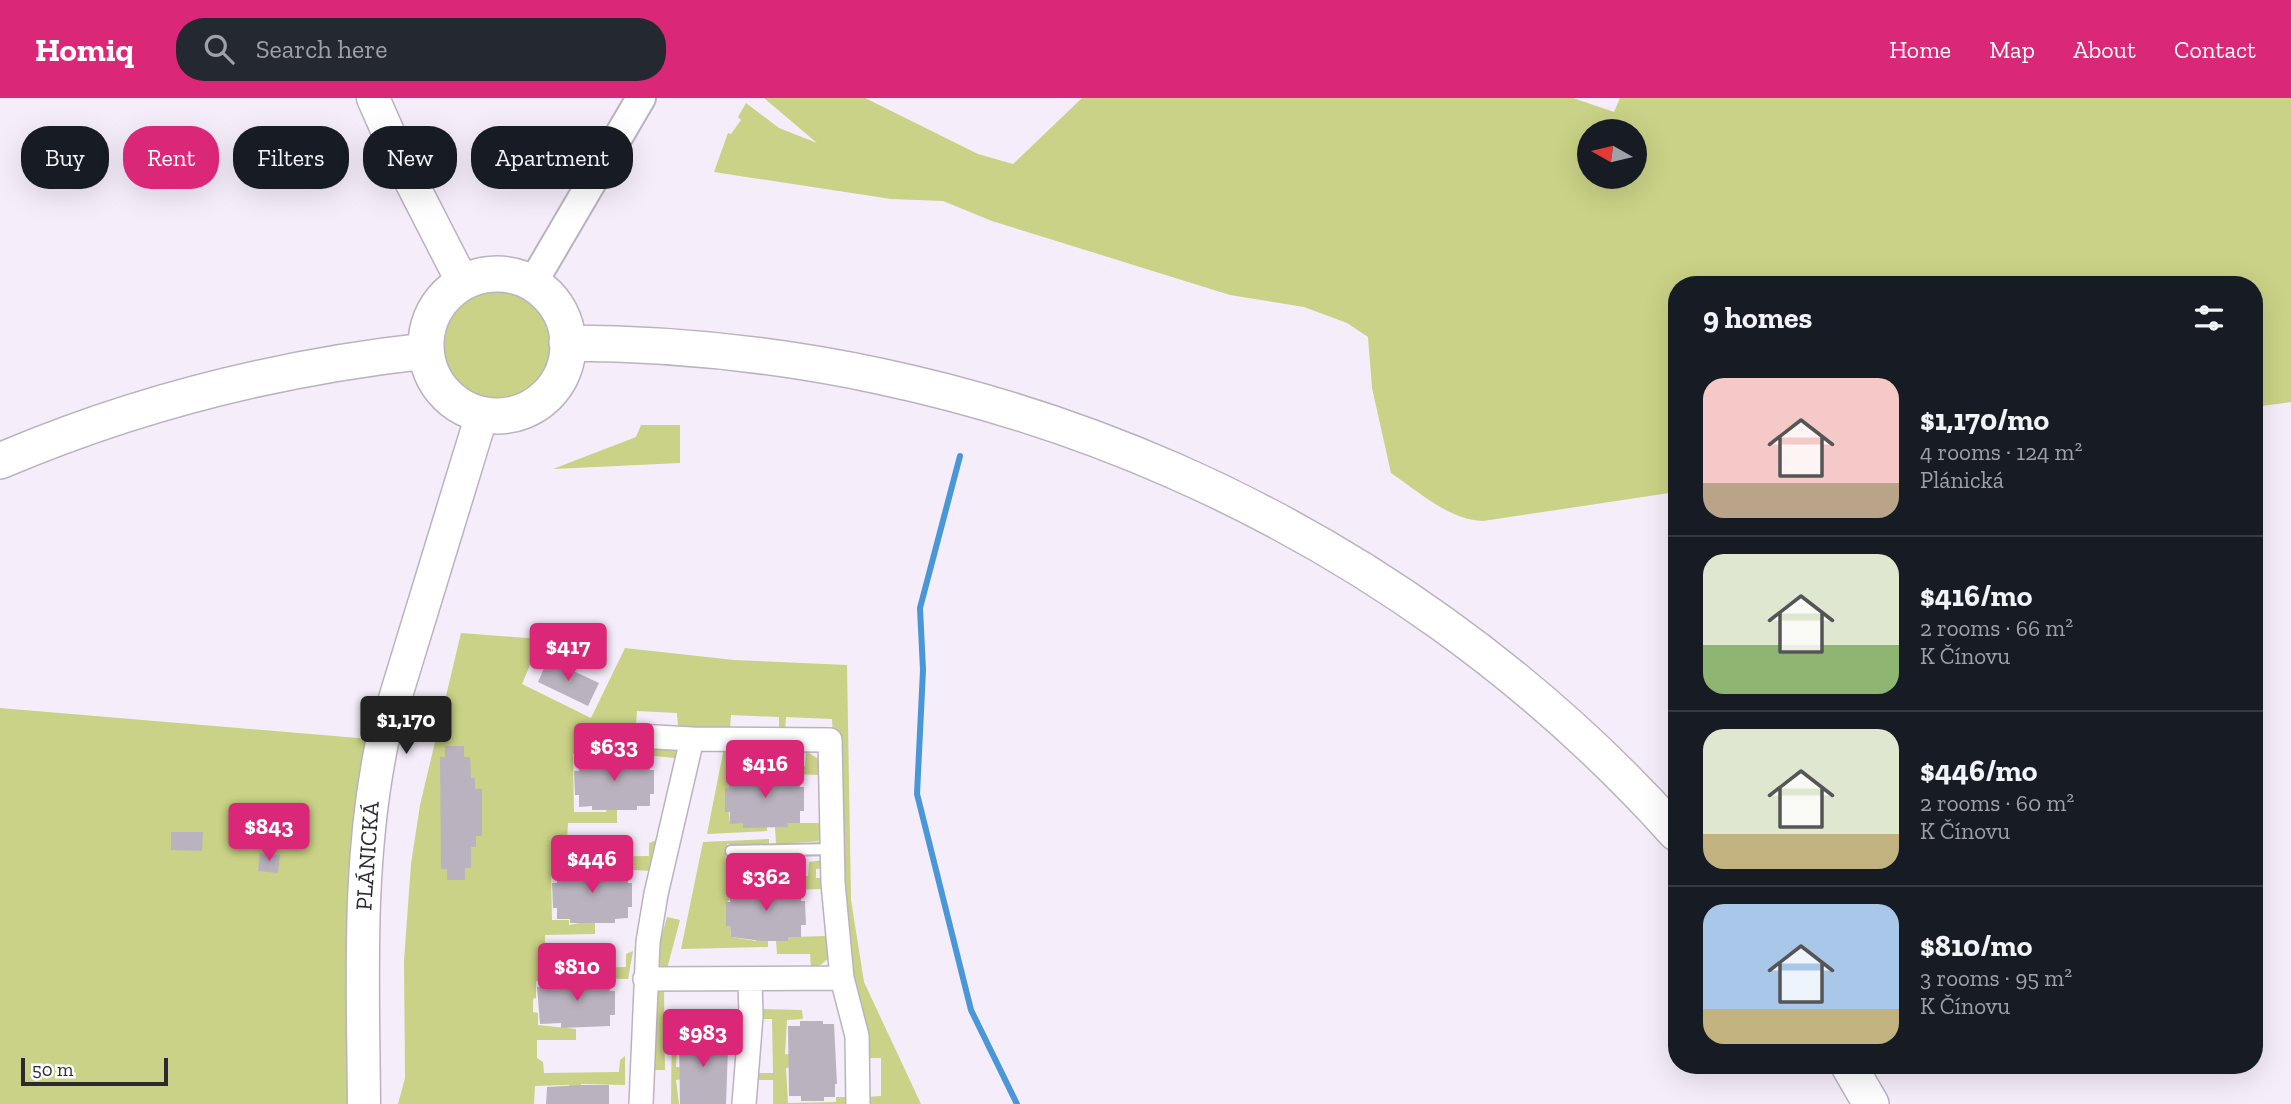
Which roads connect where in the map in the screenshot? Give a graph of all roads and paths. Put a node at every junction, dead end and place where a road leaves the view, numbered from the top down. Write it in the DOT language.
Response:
graph roads {
  1 [pos="373,98"];
  2 [pos="641,98"];
  3 [pos="463,283"];
  4 [pos="532,284"];
  5 [pos="567,343"];
  6 [pos="426,351"];
  7 [pos="482,414"];
  8 [pos="0,461"];
  9 [pos="636,736"];
  10 [pos="692,739"];
  11 [pos="1668,825"];
  12 [pos="833,849"];
  13 [pos="731,851"];
  14 [pos="842,978"];
  15 [pos="645,979"];
  16 [pos="750,979"];
  17 [pos="1854,1074"];
  18 [pos="364,1104"];
  19 [pos="641,1104"];
  20 [pos="744,1104"];
  21 [pos="858,1104"];
  22 [pos="1871,1104"];
  1 -- 3 [label="main road"];
  2 -- 4 [label="street"];
  3 -- 4 [label="main road"];
  3 -- 6 [label="main road"];
  4 -- 5 [label="main road"];
  5 -- 7 [label="main road"];
  5 -- 11 [label="main road"];
  6 -- 7 [label="main road"];
  6 -- 8 [label="main road"];
  7 -- 18 [label="main road, PLÁNICKÁ"];
  9 -- 10 [label="street"];
  10 -- 12 [label="street"];
  10 -- 15 [label="street"];
  12 -- 13 [label="lane"];
  12 -- 14 [label="street"];
  14 -- 16 [label="street"];
  14 -- 21 [label="street"];
  15 -- 16 [label="street"];
  15 -- 19 [label="street"];
  16 -- 20 [label="street"];
  17 -- 22 [label="main road"];
}
